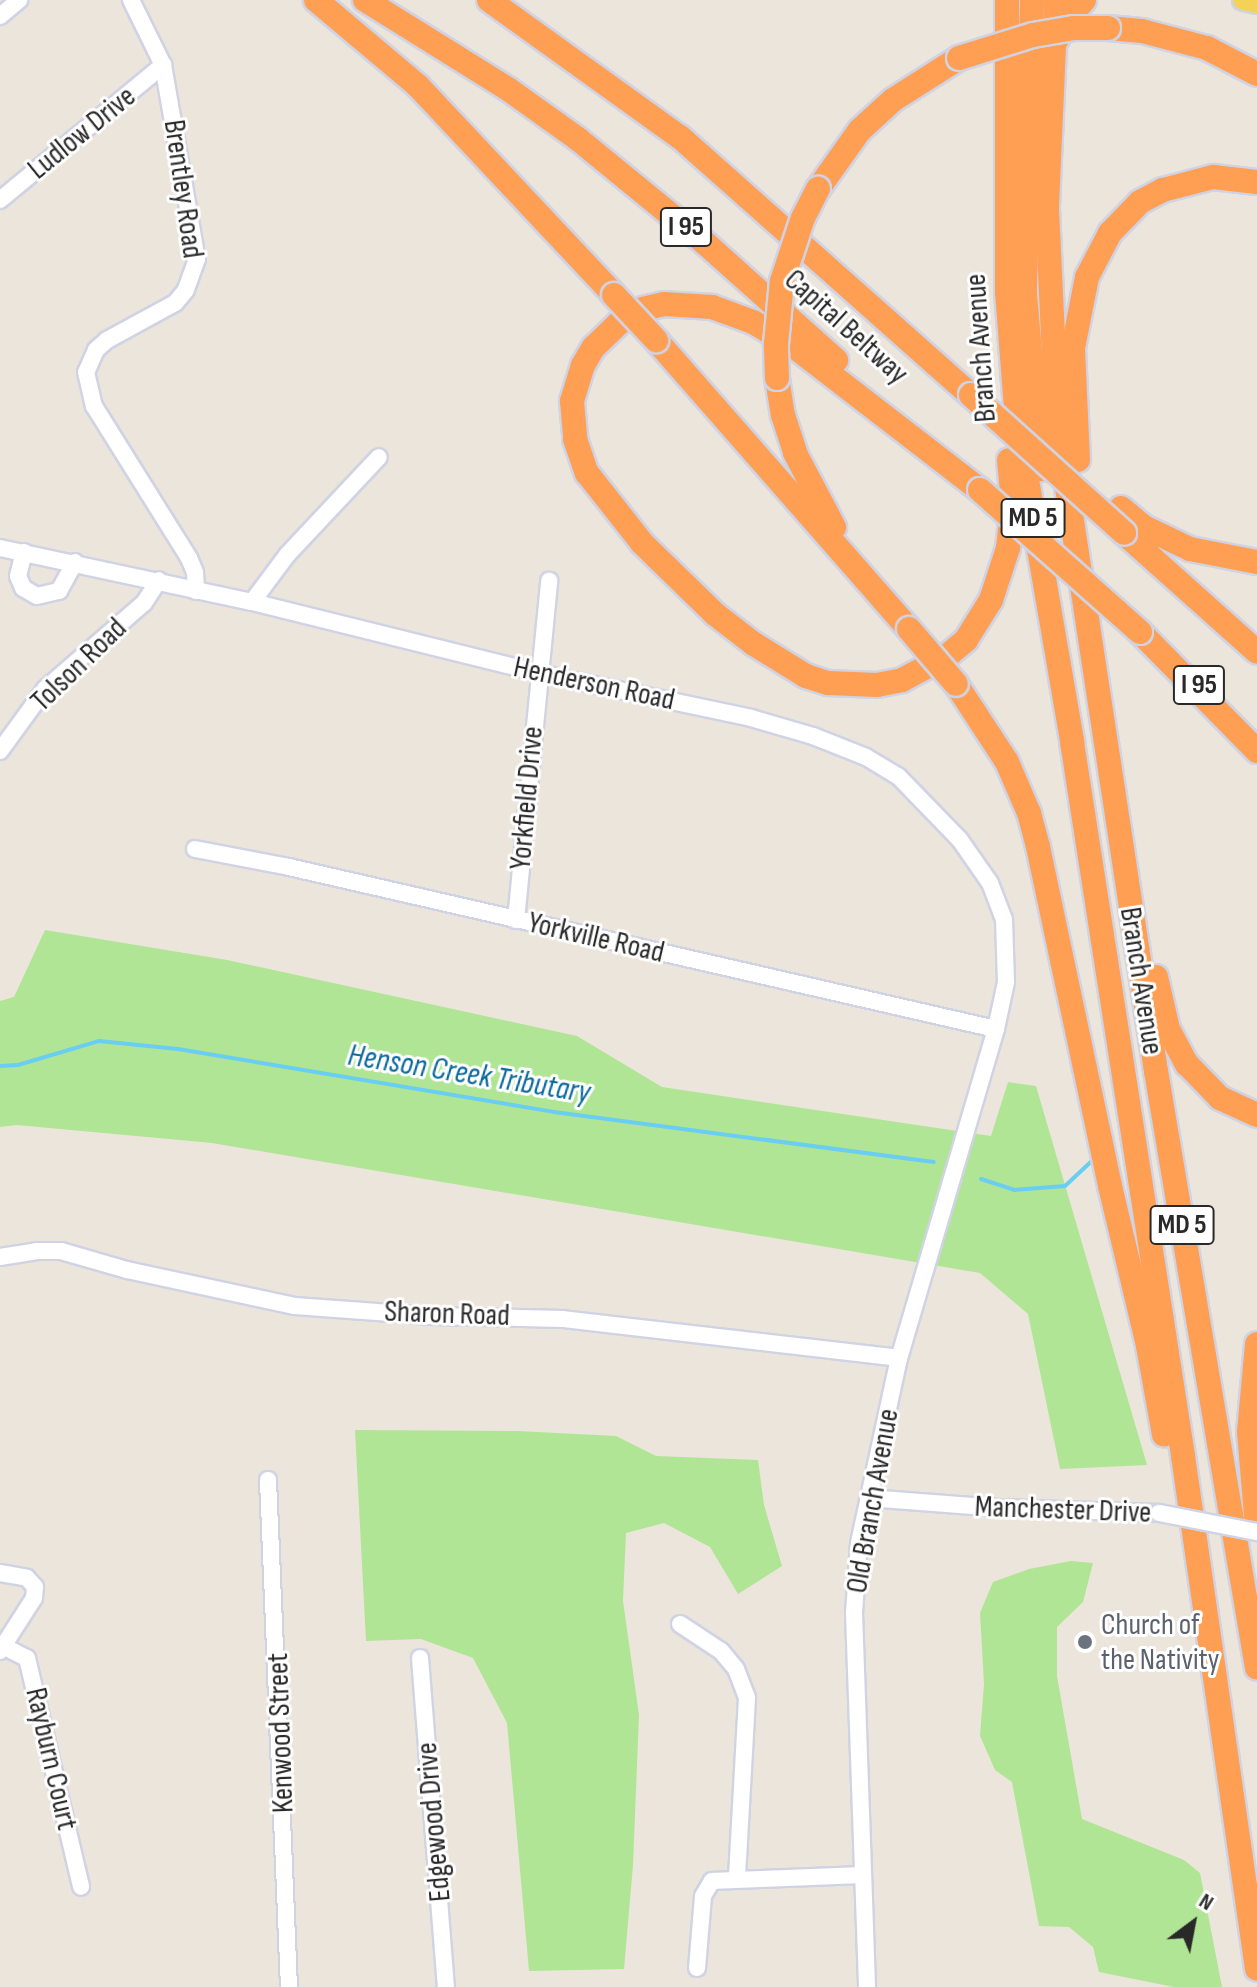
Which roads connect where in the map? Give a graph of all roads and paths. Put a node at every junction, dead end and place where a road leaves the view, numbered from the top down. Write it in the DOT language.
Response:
graph roads {
  1 [pos="19,0"];
  2 [pos="131,0"];
  3 [pos="316,0"];
  4 [pos="365,0"];
  5 [pos="489,0"];
  6 [pos="1007,0"];
  7 [pos="1032,0"];
  8 [pos="1056,0"];
  9 [pos="1084,0"];
  10 [pos="1243,0"];
  11 [pos="1257,3"];
  12 [pos="0,16"];
  13 [pos="1051,50"];
  14 [pos="163,65"];
  15 [pos="1257,74"];
  16 [pos="1257,182"];
  17 [pos="0,200"];
  18 [pos="1007,210"];
  19 [pos="970,388"];
  20 [pos="379,457"];
  21 [pos="980,490"];
  22 [pos="0,548"];
  23 [pos="24,552"];
  24 [pos="75,562"];
  25 [pos="1257,562"];
  26 [pos="159,580"];
  27 [pos="549,581"];
  28 [pos="196,591"];
  29 [pos="252,602"];
  30 [pos="909,629"];
  31 [pos="1140,632"];
  32 [pos="1089,634"];
  33 [pos="1257,652"];
  34 [pos="538,673"];
  35 [pos="1257,737"];
  36 [pos="1072,742"];
  37 [pos="0,751"];
  38 [pos="1257,751"];
  39 [pos="1110,780"];
  40 [pos="195,849"];
  41 [pos="516,920"];
  42 [pos="996,1029"];
  43 [pos="1257,1115"];
  44 [pos="0,1257"];
  45 [pos="1257,1344"];
  46 [pos="899,1358"];
  47 [pos="268,1480"];
  48 [pos="868,1498"];
  49 [pos="1257,1530"];
  50 [pos="0,1573"];
  51 [pos="680,1624"];
  52 [pos="2,1648"];
  53 [pos="420,1658"];
  54 [pos="1257,1668"];
  55 [pos="1213,1672"];
  56 [pos="861,1875"];
  57 [pos="737,1879"];
  58 [pos="81,1887"];
  59 [pos="697,1968"];
  60 [pos="1257,1969"];
  61 [pos="289,1987"];
  62 [pos="446,1987"];
  63 [pos="867,1987"];
  1 -- 12 [label="street"];
  2 -- 14 [label="street, Brentley Road"];
  3 -- 30 [label="highway, bridge"];
  4 -- 21 [label="highway, Capital Beltway / I 95"];
  5 -- 19 [label="highway, Capital Beltway / I 95"];
  6 -- 18 [label="highway, Branch Avenue / MD 5"];
  7 -- 36 [label="highway"];
  8 -- 13 [label="highway, Branch Avenue / MD 5"];
  9 -- 13 [label="highway"];
  10 -- 11 [label="main road"];
  13 -- 32 [label="highway, Branch Avenue / MD 5"];
  14 -- 17 [label="street, Ludlow Drive"];
  14 -- 28 [label="street, Brentley Road"];
  15 -- 30 [label="highway, bridge"];
  16 -- 32 [label="highway"];
  18 -- 21 [label="highway"];
  18 -- 36 [label="highway, Branch Avenue / MD 5"];
  19 -- 25 [label="highway"];
  19 -- 33 [label="highway, Capital Beltway / I 95, bridge"];
  20 -- 29 [label="street"];
  21 -- 31 [label="highway, Capital Beltway / I 95, bridge"];
  22 -- 23 [label="street, Henderson Road"];
  23 -- 24 [label="street, Henderson Road"];
  23 -- 24 [label="street"];
  24 -- 26 [label="street, Henderson Road"];
  26 -- 28 [label="street, Henderson Road"];
  26 -- 37 [label="street, Tolson Road"];
  27 -- 34 [label="street, Yorkfield Drive"];
  28 -- 29 [label="street, Henderson Road"];
  29 -- 34 [label="street, Henderson Road"];
  30 -- 55 [label="highway, bridge"];
  31 -- 35 [label="highway, Capital Beltway / I 95"];
  31 -- 38 [label="highway"];
  32 -- 39 [label="highway, Branch Avenue / MD 5"];
  34 -- 41 [label="street, Yorkfield Drive"];
  34 -- 42 [label="street, Henderson Road"];
  36 -- 55 [label="highway, Branch Avenue / MD 5"];
  39 -- 43 [label="highway"];
  39 -- 54 [label="highway, Branch Avenue / MD 5"];
  40 -- 41 [label="street, Yorkville Road"];
  41 -- 42 [label="street, Yorkville Road"];
  42 -- 46 [label="street, Old Branch Avenue"];
  44 -- 46 [label="street, Sharon Road"];
  45 -- 49 [label="highway"];
  46 -- 48 [label="street, Old Branch Avenue"];
  47 -- 61 [label="street, Kenwood Street"];
  48 -- 49 [label="street, Manchester Drive, bridge"];
  48 -- 56 [label="street, Old Branch Avenue"];
  50 -- 52 [label="street"];
  51 -- 57 [label="street"];
  52 -- 58 [label="street, Rayburn Court"];
  53 -- 62 [label="street, Edgewood Drive"];
  55 -- 60 [label="highway, Branch Avenue / MD 5"];
  56 -- 57 [label="street"];
  56 -- 63 [label="street, Old Branch Avenue"];
  57 -- 59 [label="street"];
}
